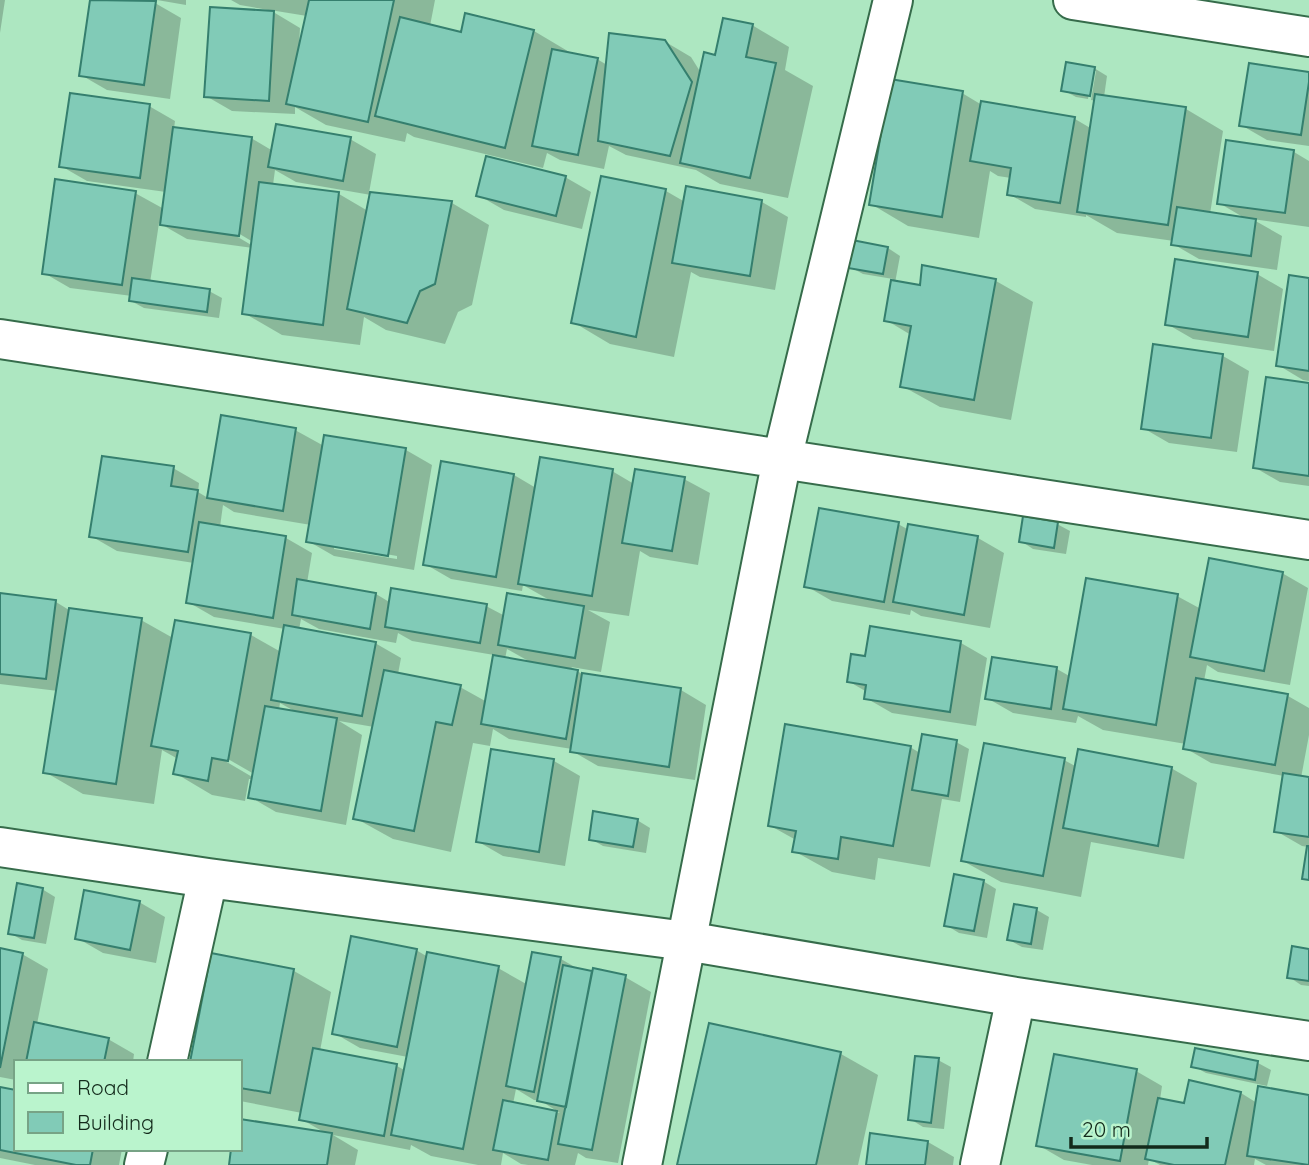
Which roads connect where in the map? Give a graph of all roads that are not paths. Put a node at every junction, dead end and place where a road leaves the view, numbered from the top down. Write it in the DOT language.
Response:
graph roads {
  1 [pos="893,0"];
  2 [pos="1073,0"];
  3 [pos="1309,37"];
  4 [pos="0,340"];
  5 [pos="782,459"];
  6 [pos="1309,540"];
  7 [pos="0,847"];
  8 [pos="208,878"];
  9 [pos="686,941"];
  10 [pos="1016,997"];
  11 [pos="1309,1041"];
  12 [pos="167,1060"];
  13 [pos="642,1165"];
  14 [pos="980,1165"];
  1 -- 5 [label="street"];
  2 -- 3 [label="street"];
  4 -- 5 [label="street"];
  5 -- 6 [label="street"];
  5 -- 9 [label="street"];
  7 -- 8 [label="street"];
  8 -- 9 [label="street"];
  8 -- 12 [label="street"];
  9 -- 10 [label="street"];
  9 -- 13 [label="street"];
  10 -- 11 [label="street"];
  10 -- 14 [label="street"];
}
